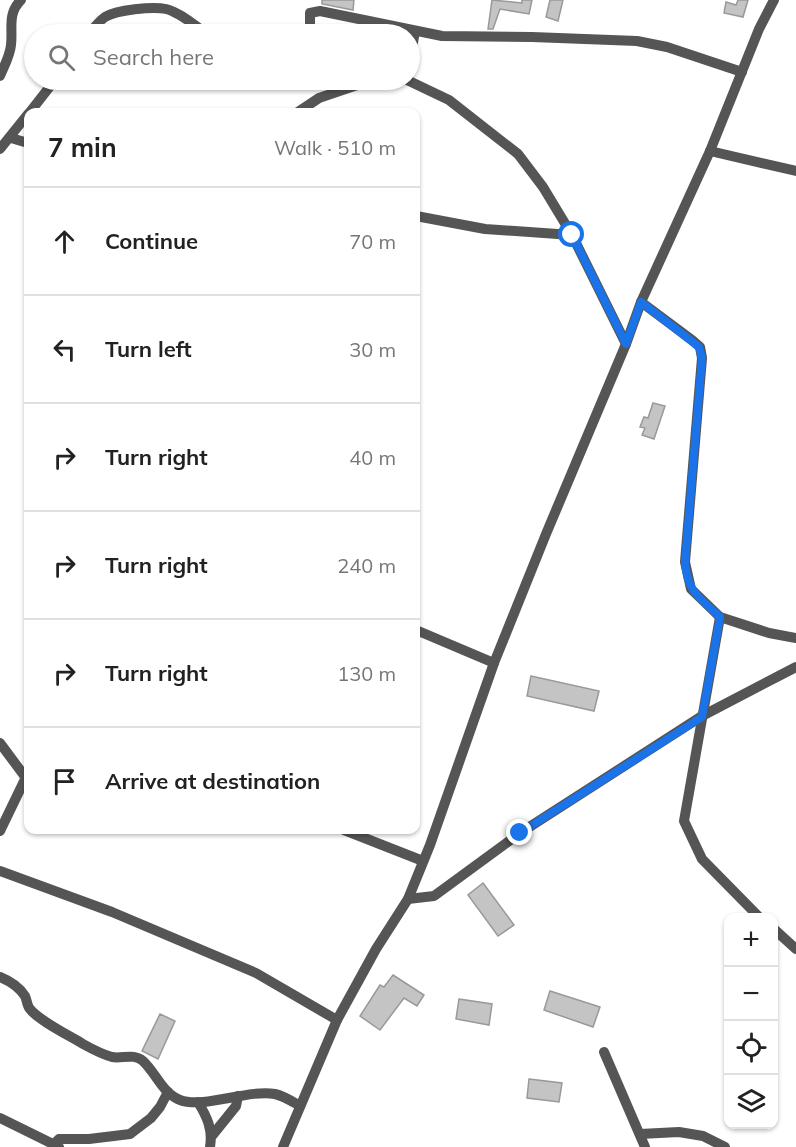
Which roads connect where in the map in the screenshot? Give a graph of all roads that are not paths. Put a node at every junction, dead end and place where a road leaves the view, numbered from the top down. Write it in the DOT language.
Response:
graph roads {
  1 [pos="21,0"];
  2 [pos="774,0"];
  3 [pos="96,24"];
  4 [pos="192,24"];
  5 [pos="309,24"];
  6 [pos="382,24"];
  7 [pos="420,32"];
  8 [pos="742,72"];
  9 [pos="0,76"];
  10 [pos="420,86"];
  11 [pos="47,90"];
  12 [pos="343,90"];
  13 [pos="33,108"];
  14 [pos="304,108"];
  15 [pos="24,120"];
  16 [pos="11,138"];
  17 [pos="24,142"];
  18 [pos="0,149"];
  19 [pos="710,151"];
  20 [pos="796,171"];
  21 [pos="420,217"];
  22 [pos="572,235"];
  23 [pos="641,302"];
  24 [pos="626,344"];
  25 [pos="720,617"];
  26 [pos="420,632"];
  27 [pos="796,638"];
  28 [pos="494,663"];
  29 [pos="796,667"];
  30 [pos="702,716"];
  31 [pos="0,743"];
  32 [pos="24,772"];
  33 [pos="24,782"];
  34 [pos="0,831"];
  35 [pos="354,834"];
  36 [pos="423,861"];
  37 [pos="0,871"];
  38 [pos="408,899"];
  39 [pos="755,913"];
  40 [pos="778,932"];
  41 [pos="796,948"];
  42 [pos="0,977"];
  43 [pos="337,1020"];
  44 [pos="604,1052"];
  45 [pos="168,1092"];
  46 [pos="238,1096"];
  47 [pos="198,1102"];
  48 [pos="300,1106"];
  49 [pos="0,1118"];
  50 [pos="640,1134"];
  51 [pos="210,1142"];
  52 [pos="57,1146"];
  53 [pos="283,1147"];
  54 [pos="645,1147"];
  55 [pos="725,1147"];
  1 -- 9 [label="street"];
  2 -- 8 [label="street"];
  3 -- 4 [label="street"];
  5 -- 6 [label="street"];
  7 -- 8 [label="street"];
  8 -- 19 [label="street"];
  10 -- 22 [label="street"];
  11 -- 13 [label="street"];
  12 -- 14 [label="street"];
  15 -- 16 [label="street"];
  16 -- 17 [label="street"];
  16 -- 18 [label="street"];
  19 -- 20 [label="street"];
  19 -- 23 [label="street"];
  21 -- 22 [label="street"];
  22 -- 24 [label="street"];
  23 -- 24 [label="street"];
  23 -- 25 [label="street"];
  24 -- 28 [label="street"];
  25 -- 27 [label="street"];
  25 -- 30 [label="street"];
  26 -- 28 [label="street"];
  28 -- 36 [label="street"];
  29 -- 30 [label="street"];
  30 -- 38 [label="street"];
  30 -- 39 [label="street"];
  31 -- 32 [label="street"];
  33 -- 34 [label="street"];
  35 -- 36 [label="street"];
  36 -- 38 [label="street"];
  37 -- 43 [label="street"];
  38 -- 43 [label="street"];
  40 -- 41 [label="street"];
  42 -- 45 [label="street"];
  43 -- 48 [label="street"];
  44 -- 50 [label="street"];
  45 -- 47 [label="street"];
  45 -- 52 [label="street"];
  46 -- 47 [label="street"];
  46 -- 48 [label="street"];
  46 -- 51 [label="street"];
  47 -- 51 [label="street"];
  48 -- 53 [label="street"];
  49 -- 52 [label="street"];
  50 -- 54 [label="street"];
  50 -- 55 [label="street"];
}
